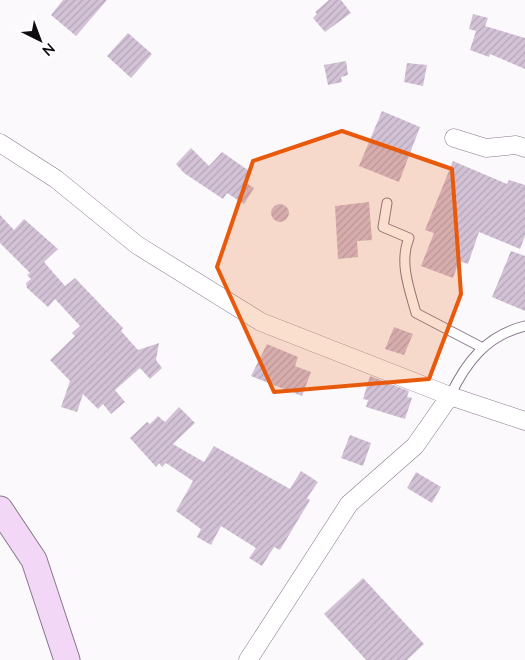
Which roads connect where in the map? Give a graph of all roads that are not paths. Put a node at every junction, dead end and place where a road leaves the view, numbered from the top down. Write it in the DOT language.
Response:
graph roads {
  1 [pos="454,138"];
  2 [pos="0,144"];
  3 [pos="525,148"];
  4 [pos="387,203"];
  5 [pos="525,326"];
  6 [pos="481,347"];
  7 [pos="450,396"];
  8 [pos="525,421"];
  9 [pos="0,509"];
  10 [pos="67,660"];
  11 [pos="248,660"];
  1 -- 3 [label="street"];
  2 -- 7 [label="street"];
  4 -- 6 [label="lane"];
  5 -- 6 [label="lane"];
  6 -- 7 [label="lane"];
  7 -- 8 [label="street"];
  7 -- 11 [label="street"];
  9 -- 10 [label="street"];
}
